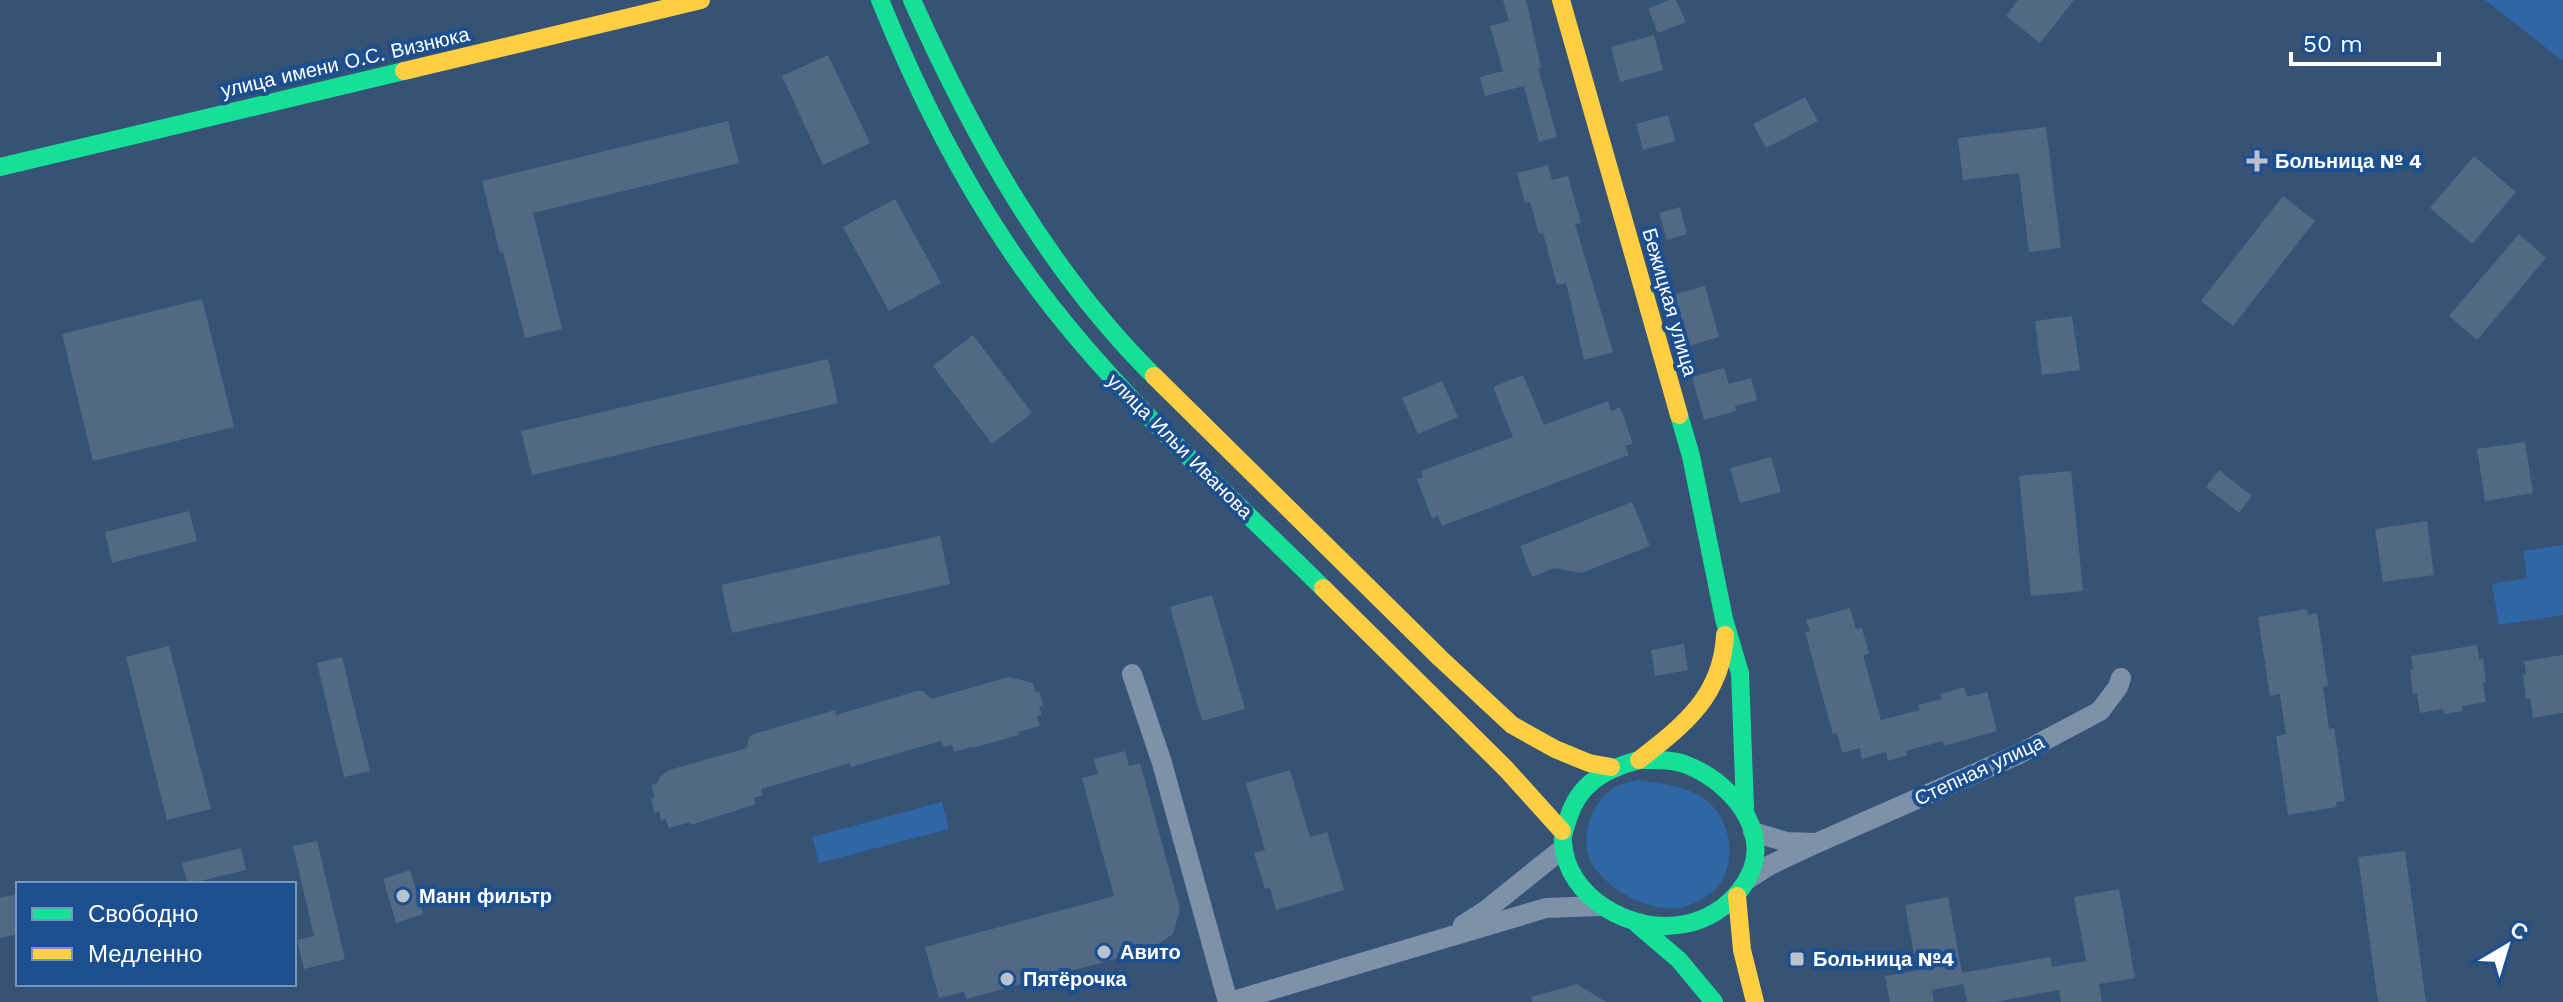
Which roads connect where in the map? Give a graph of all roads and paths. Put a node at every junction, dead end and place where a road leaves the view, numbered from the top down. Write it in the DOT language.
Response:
graph roads {
  1 [pos="701,0"];
  2 [pos="880,0"];
  3 [pos="912,0"];
  4 [pos="1561,0"];
  5 [pos="0,167"];
  6 [pos="1724,619"];
  7 [pos="1132,674"];
  8 [pos="2121,678"];
  9 [pos="1639,760"];
  10 [pos="1611,767"];
  11 [pos="1745,808"];
  12 [pos="1753,832"];
  13 [pos="1562,840"];
  14 [pos="1819,842"];
  15 [pos="1742,887"];
  16 [pos="1600,906"];
  17 [pos="1637,924"];
  18 [pos="1442,938"];
  19 [pos="1229,1002"];
  20 [pos="1714,1002"];
  21 [pos="1755,1002"];
  1 -- 5 [label="main road, улица имени О.С. Визнюка"];
  2 -- 13 [label="main road, улица Ильи Иванова"];
  3 -- 10 [label="main road, улица Ильи Иванова"];
  4 -- 6 [label="main road, Бежицкая улица"];
  6 -- 9 [label="main road"];
  6 -- 11 [label="main road"];
  7 -- 19 [label="street"];
  8 -- 14 [label="street, Степная улица"];
  9 -- 10 [label="main road"];
  9 -- 11 [label="main road"];
  10 -- 13 [label="main road"];
  11 -- 12 [label="main road"];
  12 -- 14 [label="street"];
  12 -- 15 [label="main road"];
  13 -- 16 [label="main road"];
  13 -- 18 [label="street"];
  14 -- 15 [label="street, Степная улица"];
  15 -- 17 [label="main road"];
  15 -- 21 [label="main road"];
  16 -- 17 [label="main road"];
  16 -- 18 [label="street"];
  17 -- 20 [label="main road"];
  18 -- 19 [label="street"];
}
